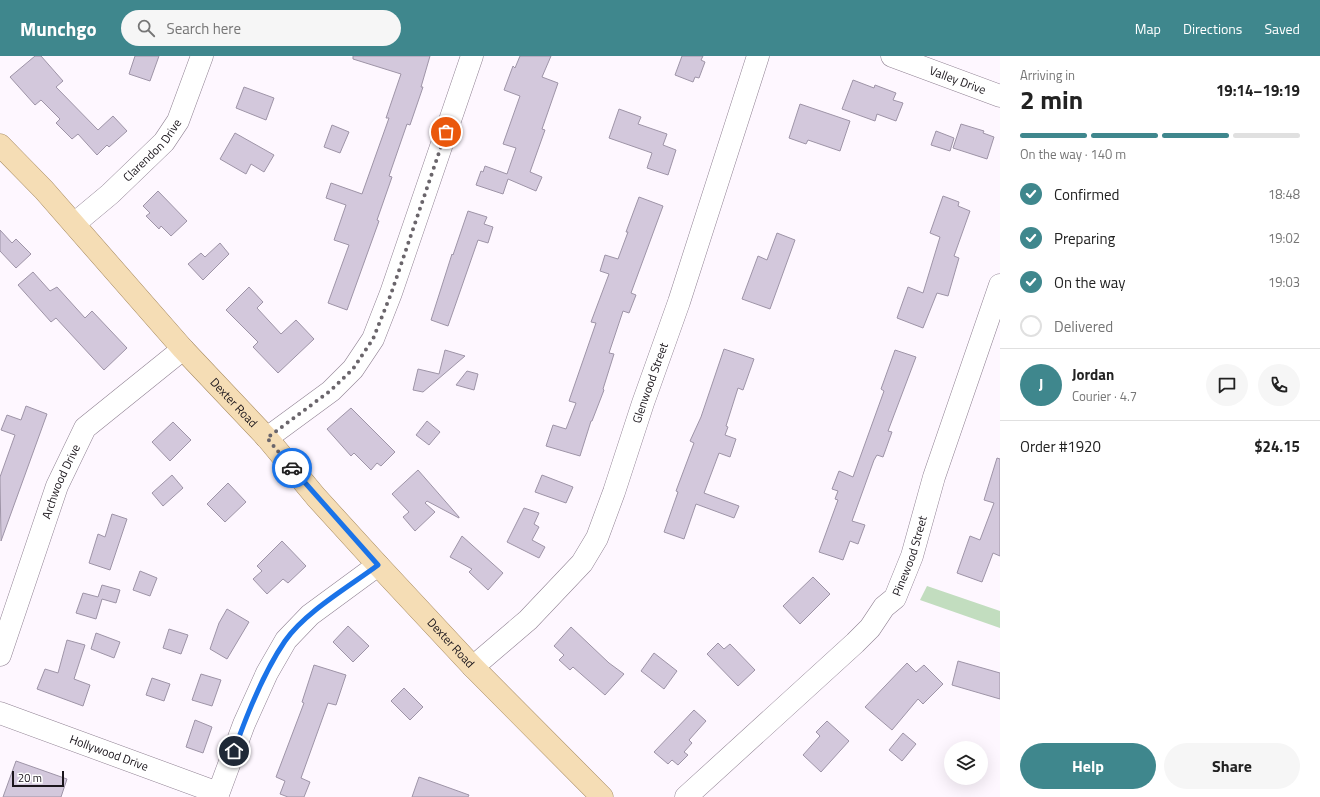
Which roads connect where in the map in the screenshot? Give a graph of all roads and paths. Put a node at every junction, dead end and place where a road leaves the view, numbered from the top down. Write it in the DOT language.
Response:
graph roads {
  1 [pos="202,56"];
  2 [pos="472,56"];
  3 [pos="758,56"];
  4 [pos="892,56"];
  5 [pos="1000,96"];
  6 [pos="0,145"];
  7 [pos="74,224"];
  8 [pos="1000,285"];
  9 [pos="183,349"];
  10 [pos="267,438"];
  11 [pos="378,565"];
  12 [pos="0,655"];
  13 [pos="473,667"];
  14 [pos="0,713"];
  15 [pos="218,795"];
  16 [pos="602,797"];
  17 [pos="686,797"];
  1 -- 7 [label="street, Clarendon Drive"];
  2 -- 10 [label="street"];
  3 -- 13 [label="street, Glenwood Street"];
  4 -- 5 [label="street, Valley Drive"];
  6 -- 7 [label="main road, Dexter Road"];
  7 -- 9 [label="main road, Dexter Road"];
  8 -- 17 [label="street, Pinewood Street"];
  9 -- 10 [label="main road, Dexter Road"];
  9 -- 12 [label="street, Archwood Drive"];
  10 -- 11 [label="main road, Dexter Road"];
  11 -- 13 [label="main road, Dexter Road"];
  11 -- 15 [label="street"];
  13 -- 16 [label="main road, Dexter Road"];
  14 -- 15 [label="street, Hollywood Drive"];
}
